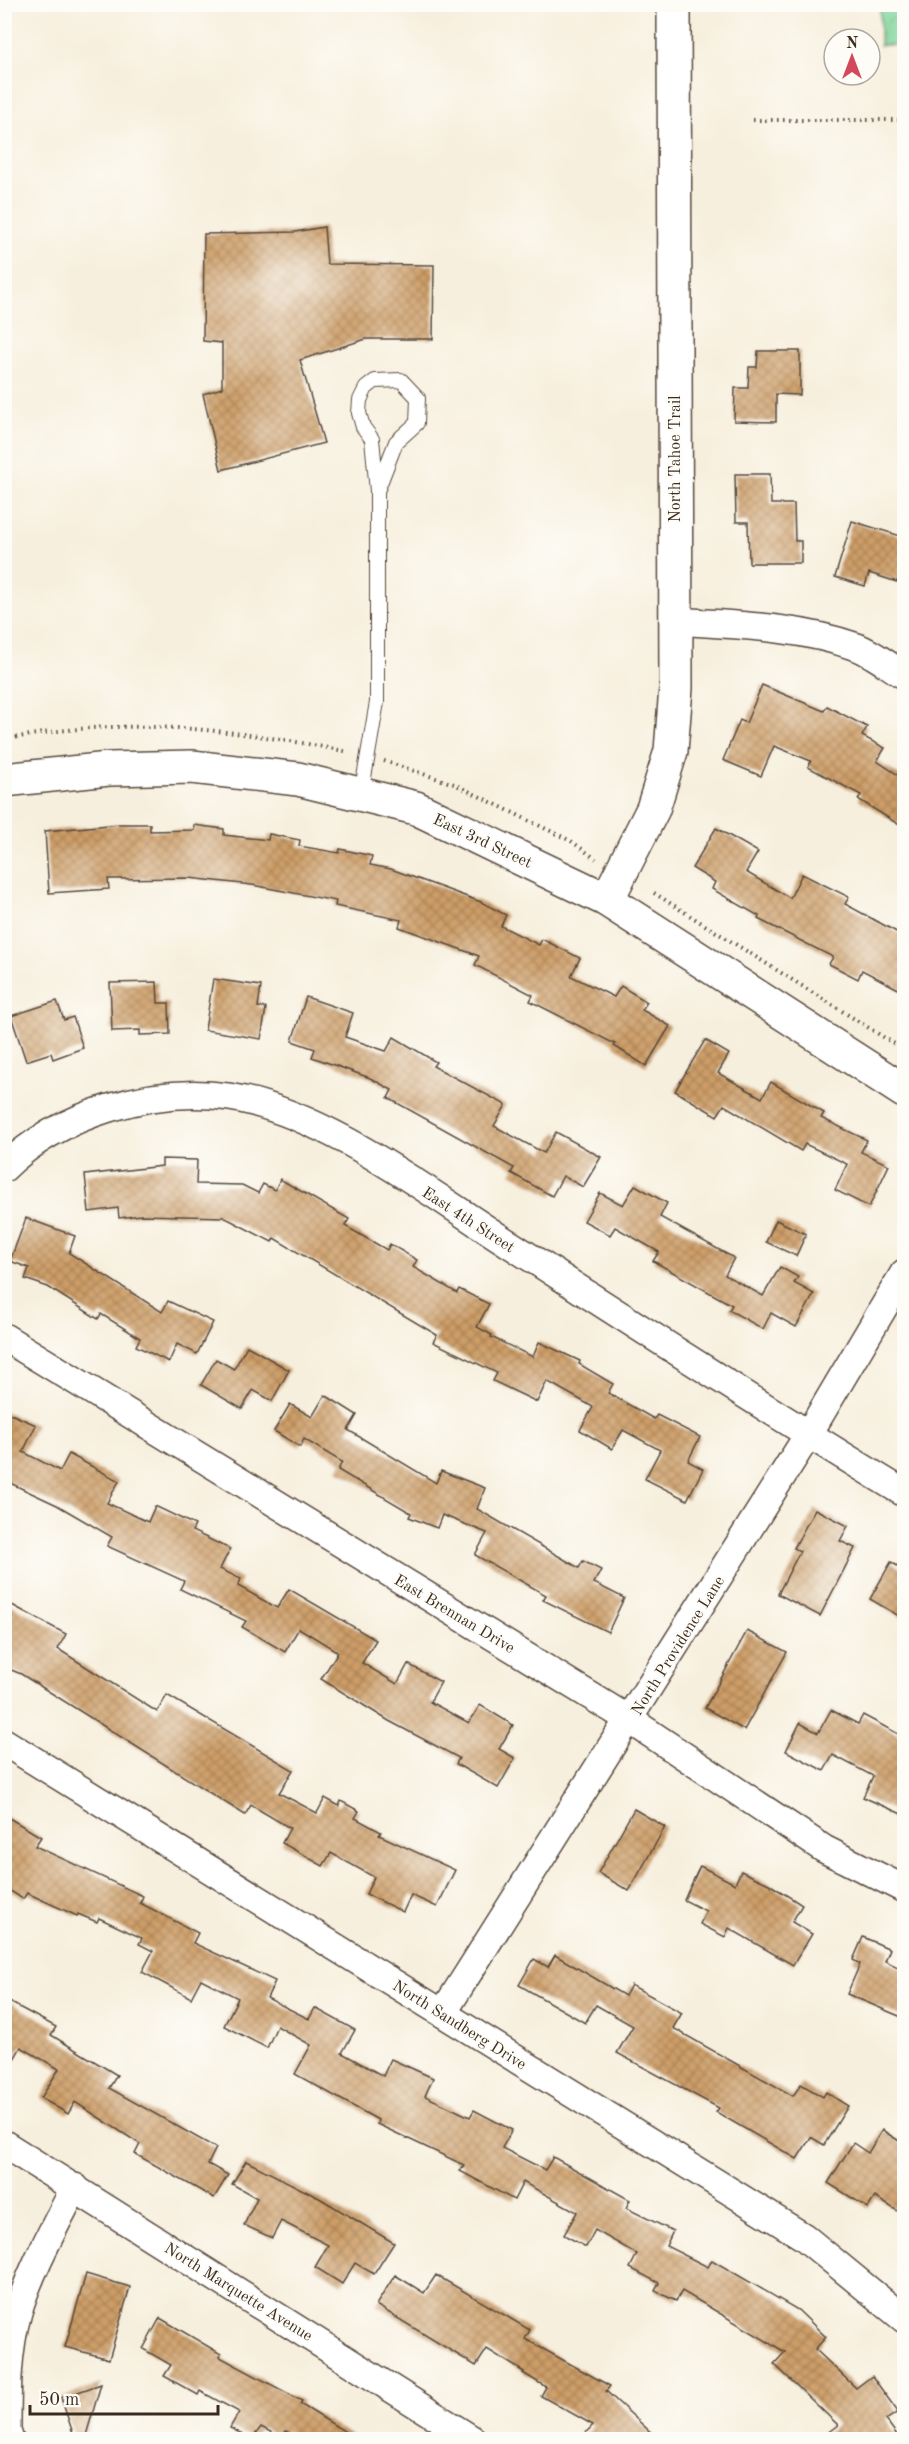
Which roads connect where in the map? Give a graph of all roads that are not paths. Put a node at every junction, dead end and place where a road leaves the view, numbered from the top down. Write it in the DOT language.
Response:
graph roads {
  1 [pos="674,4"];
  2 [pos="377,491"];
  3 [pos="674,621"];
  4 [pos="904,675"];
  5 [pos="4,780"];
  6 [pos="361,795"];
  7 [pos="607,900"];
  8 [pos="904,1091"];
  9 [pos="4,1168"];
  10 [pos="904,1274"];
  11 [pos="4,1337"];
  12 [pos="808,1435"];
  13 [pos="904,1493"];
  14 [pos="630,1720"];
  15 [pos="4,1742"];
  16 [pos="904,1889"];
  17 [pos="443,2013"];
  18 [pos="4,2144"];
  19 [pos="75,2187"];
  20 [pos="904,2319"];
  21 [pos="10,2439"];
  22 [pos="473,2439"];
  1 -- 3 [label="street, North Tahoe Trail"];
  2 -- 2 [label="lane"];
  2 -- 6 [label="lane"];
  3 -- 4 [label="street"];
  3 -- 7 [label="street, North Tahoe Trail"];
  5 -- 6 [label="street, East 3rd Street"];
  6 -- 7 [label="street, East 3rd Street"];
  7 -- 8 [label="street, East 3rd Street"];
  9 -- 12 [label="street, East 4th Street"];
  10 -- 12 [label="street, North Providence Lane"];
  11 -- 14 [label="street, East Brennan Drive"];
  12 -- 13 [label="street, East 4th Street"];
  12 -- 14 [label="street, North Providence Lane"];
  14 -- 16 [label="street, East Brennan Drive"];
  14 -- 17 [label="street, North Providence Lane"];
  15 -- 17 [label="street, North Sandberg Drive"];
  17 -- 20 [label="street, North Sandberg Drive"];
  18 -- 19 [label="street, North Marquette Avenue"];
  19 -- 21 [label="street"];
  19 -- 22 [label="street, North Marquette Avenue"];
}
